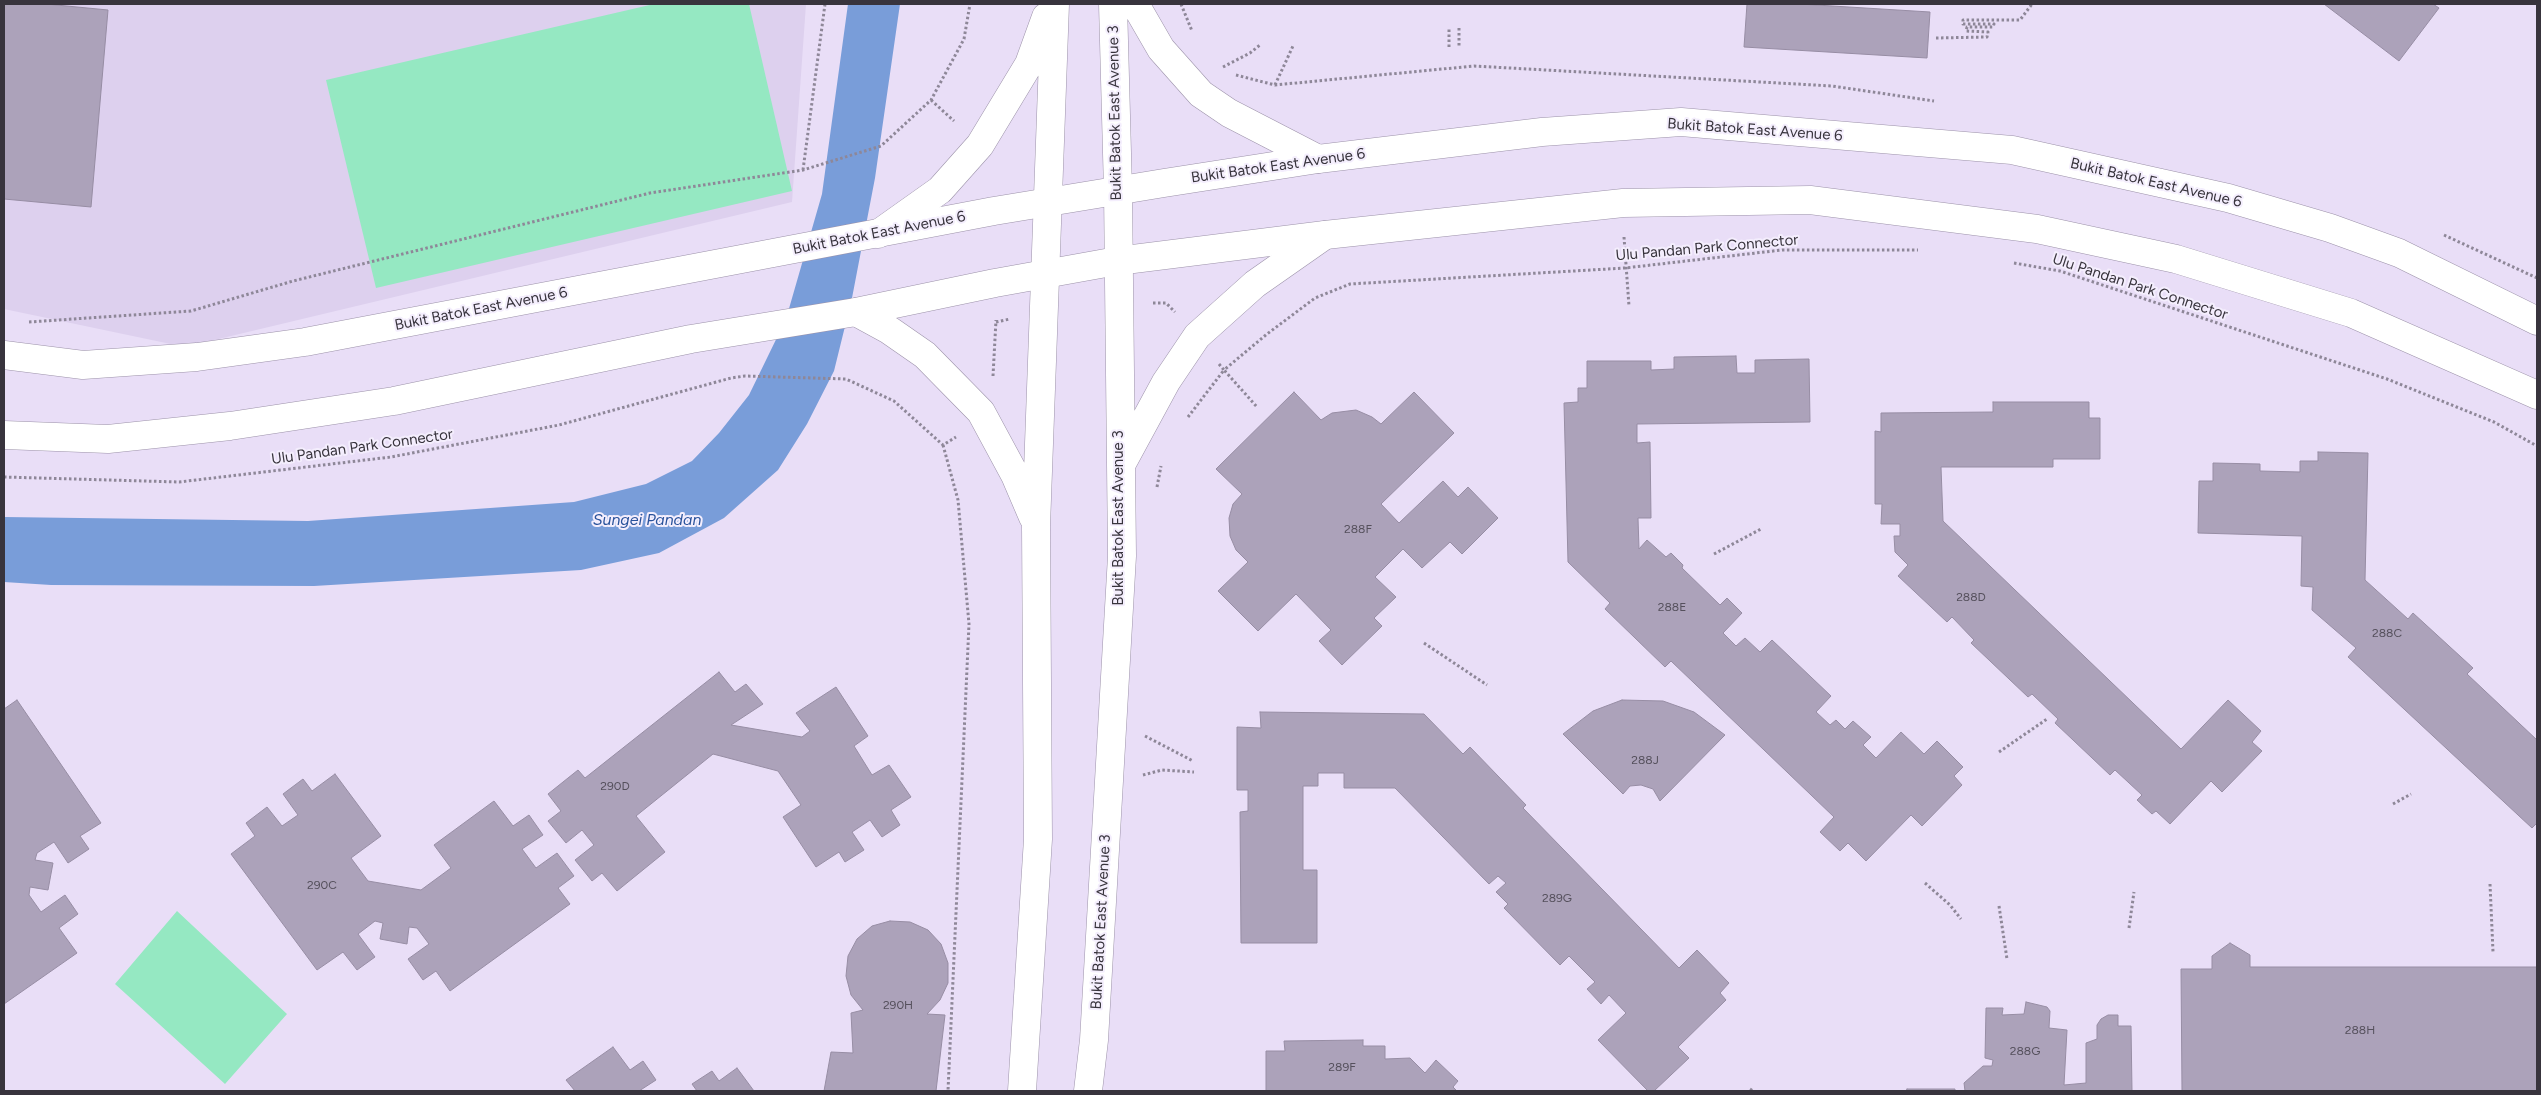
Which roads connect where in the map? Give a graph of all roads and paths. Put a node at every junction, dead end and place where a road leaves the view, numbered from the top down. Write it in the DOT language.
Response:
graph roads {
  1 [pos="825,4"];
  2 [pos="970,4"];
  3 [pos="1051,4"];
  4 [pos="1055,4"];
  5 [pos="1113,4"];
  6 [pos="1135,4"];
  7 [pos="2032,4"];
  8 [pos="1449,28"];
  9 [pos="1459,28"];
  10 [pos="1936,38"];
  11 [pos="1260,45"];
  12 [pos="1294,46"];
  13 [pos="1449,47"];
  14 [pos="1459,47"];
  15 [pos="1275,85"];
  16 [pos="1934,101"];
  17 [pos="1318,159"];
  18 [pos="803,170"];
  19 [pos="1118,190"];
  20 [pos="1047,202"];
  21 [pos="1622,203"];
  22 [pos="871,235"];
  23 [pos="1325,235"];
  24 [pos="1926,250"];
  25 [pos="1117,261"];
  26 [pos="2012,262"];
  27 [pos="1625,268"];
  28 [pos="1047,273"];
  29 [pos="1118,304"];
  30 [pos="1629,306"];
  31 [pos="1044,312"];
  32 [pos="852,313"];
  33 [pos="2537,321"];
  34 [pos="996,322"];
  35 [pos="21,323"];
  36 [pos="1197,336"];
  37 [pos="4,355"];
  38 [pos="1224,370"];
  39 [pos="2537,395"];
  40 [pos="1258,407"];
  41 [pos="1186,421"];
  42 [pos="4,435"];
  43 [pos="958,436"];
  44 [pos="942,444"];
  45 [pos="2537,446"];
  46 [pos="1163,458"];
  47 [pos="1120,468"];
  48 [pos="4,477"];
  49 [pos="1155,495"];
  50 [pos="1036,526"];
  51 [pos="1761,529"];
  52 [pos="1714,554"];
  53 [pos="1424,643"];
  54 [pos="1487,684"];
  55 [pos="2047,719"];
  56 [pos="1140,742"];
  57 [pos="1999,752"];
  58 [pos="1193,761"];
  59 [pos="1140,768"];
  60 [pos="1194,772"];
  61 [pos="2411,794"];
  62 [pos="2393,804"];
  63 [pos="1925,883"];
  64 [pos="2490,884"];
  65 [pos="2134,892"];
  66 [pos="1999,906"];
  67 [pos="1960,919"];
  68 [pos="2129,928"];
  69 [pos="2493,952"];
  70 [pos="2007,958"];
  71 [pos="948,1091"];
  72 [pos="1022,1091"];
  73 [pos="1088,1091"];
  1 -- 18 [label="path"];
  2 -- 18 [label="path"];
  3 -- 22 [label="main road"];
  4 -- 20 [label="main road"];
  5 -- 19 [label="main road, Bukit Batok East Avenue 3"];
  6 -- 17 [label="main road"];
  7 -- 10 [label="path"];
  8 -- 13 [label="path"];
  9 -- 14 [label="path"];
  11 -- 15 [label="path"];
  12 -- 15 [label="path"];
  15 -- 16 [label="path"];
  17 -- 19 [label="main road, Bukit Batok East Avenue 6"];
  17 -- 33 [label="main road, Bukit Batok East Avenue 6"];
  18 -- 35 [label="path"];
  19 -- 20 [label="main road, Bukit Batok East Avenue 6"];
  19 -- 25 [label="main road, Bukit Batok East Avenue 3"];
  20 -- 22 [label="main road, Bukit Batok East Avenue 6"];
  20 -- 28 [label="main road"];
  21 -- 23 [label="main road"];
  21 -- 27 [label="path"];
  21 -- 39 [label="main road"];
  22 -- 37 [label="main road, Bukit Batok East Avenue 6"];
  23 -- 25 [label="main road"];
  23 -- 36 [label="main road"];
  24 -- 27 [label="path, Ulu Pandan Park Connector"];
  25 -- 28 [label="main road"];
  25 -- 29 [label="main road, Bukit Batok East Avenue 3"];
  26 -- 45 [label="path, Ulu Pandan Park Connector"];
  27 -- 30 [label="path"];
  27 -- 38 [label="path, Ulu Pandan Park Connector"];
  28 -- 31 [label="main road"];
  28 -- 32 [label="main road"];
  29 -- 36 [label="path"];
  29 -- 47 [label="main road, Bukit Batok East Avenue 3"];
  31 -- 34 [label="path"];
  31 -- 50 [label="main road"];
  32 -- 42 [label="main road"];
  32 -- 50 [label="main road"];
  36 -- 38 [label="path"];
  36 -- 47 [label="main road"];
  38 -- 40 [label="path"];
  38 -- 41 [label="path, Ulu Pandan Park Connector"];
  43 -- 44 [label="path"];
  44 -- 48 [label="path, Ulu Pandan Park Connector"];
  44 -- 71 [label="path"];
  46 -- 49 [label="path"];
  47 -- 73 [label="main road, Bukit Batok East Avenue 3"];
  50 -- 72 [label="main road"];
  51 -- 52 [label="path"];
  53 -- 54 [label="path"];
  55 -- 57 [label="path"];
  56 -- 58 [label="path"];
  59 -- 60 [label="path"];
  61 -- 62 [label="path"];
  63 -- 67 [label="path"];
  64 -- 69 [label="path"];
  65 -- 68 [label="path"];
  66 -- 70 [label="path"];
}
